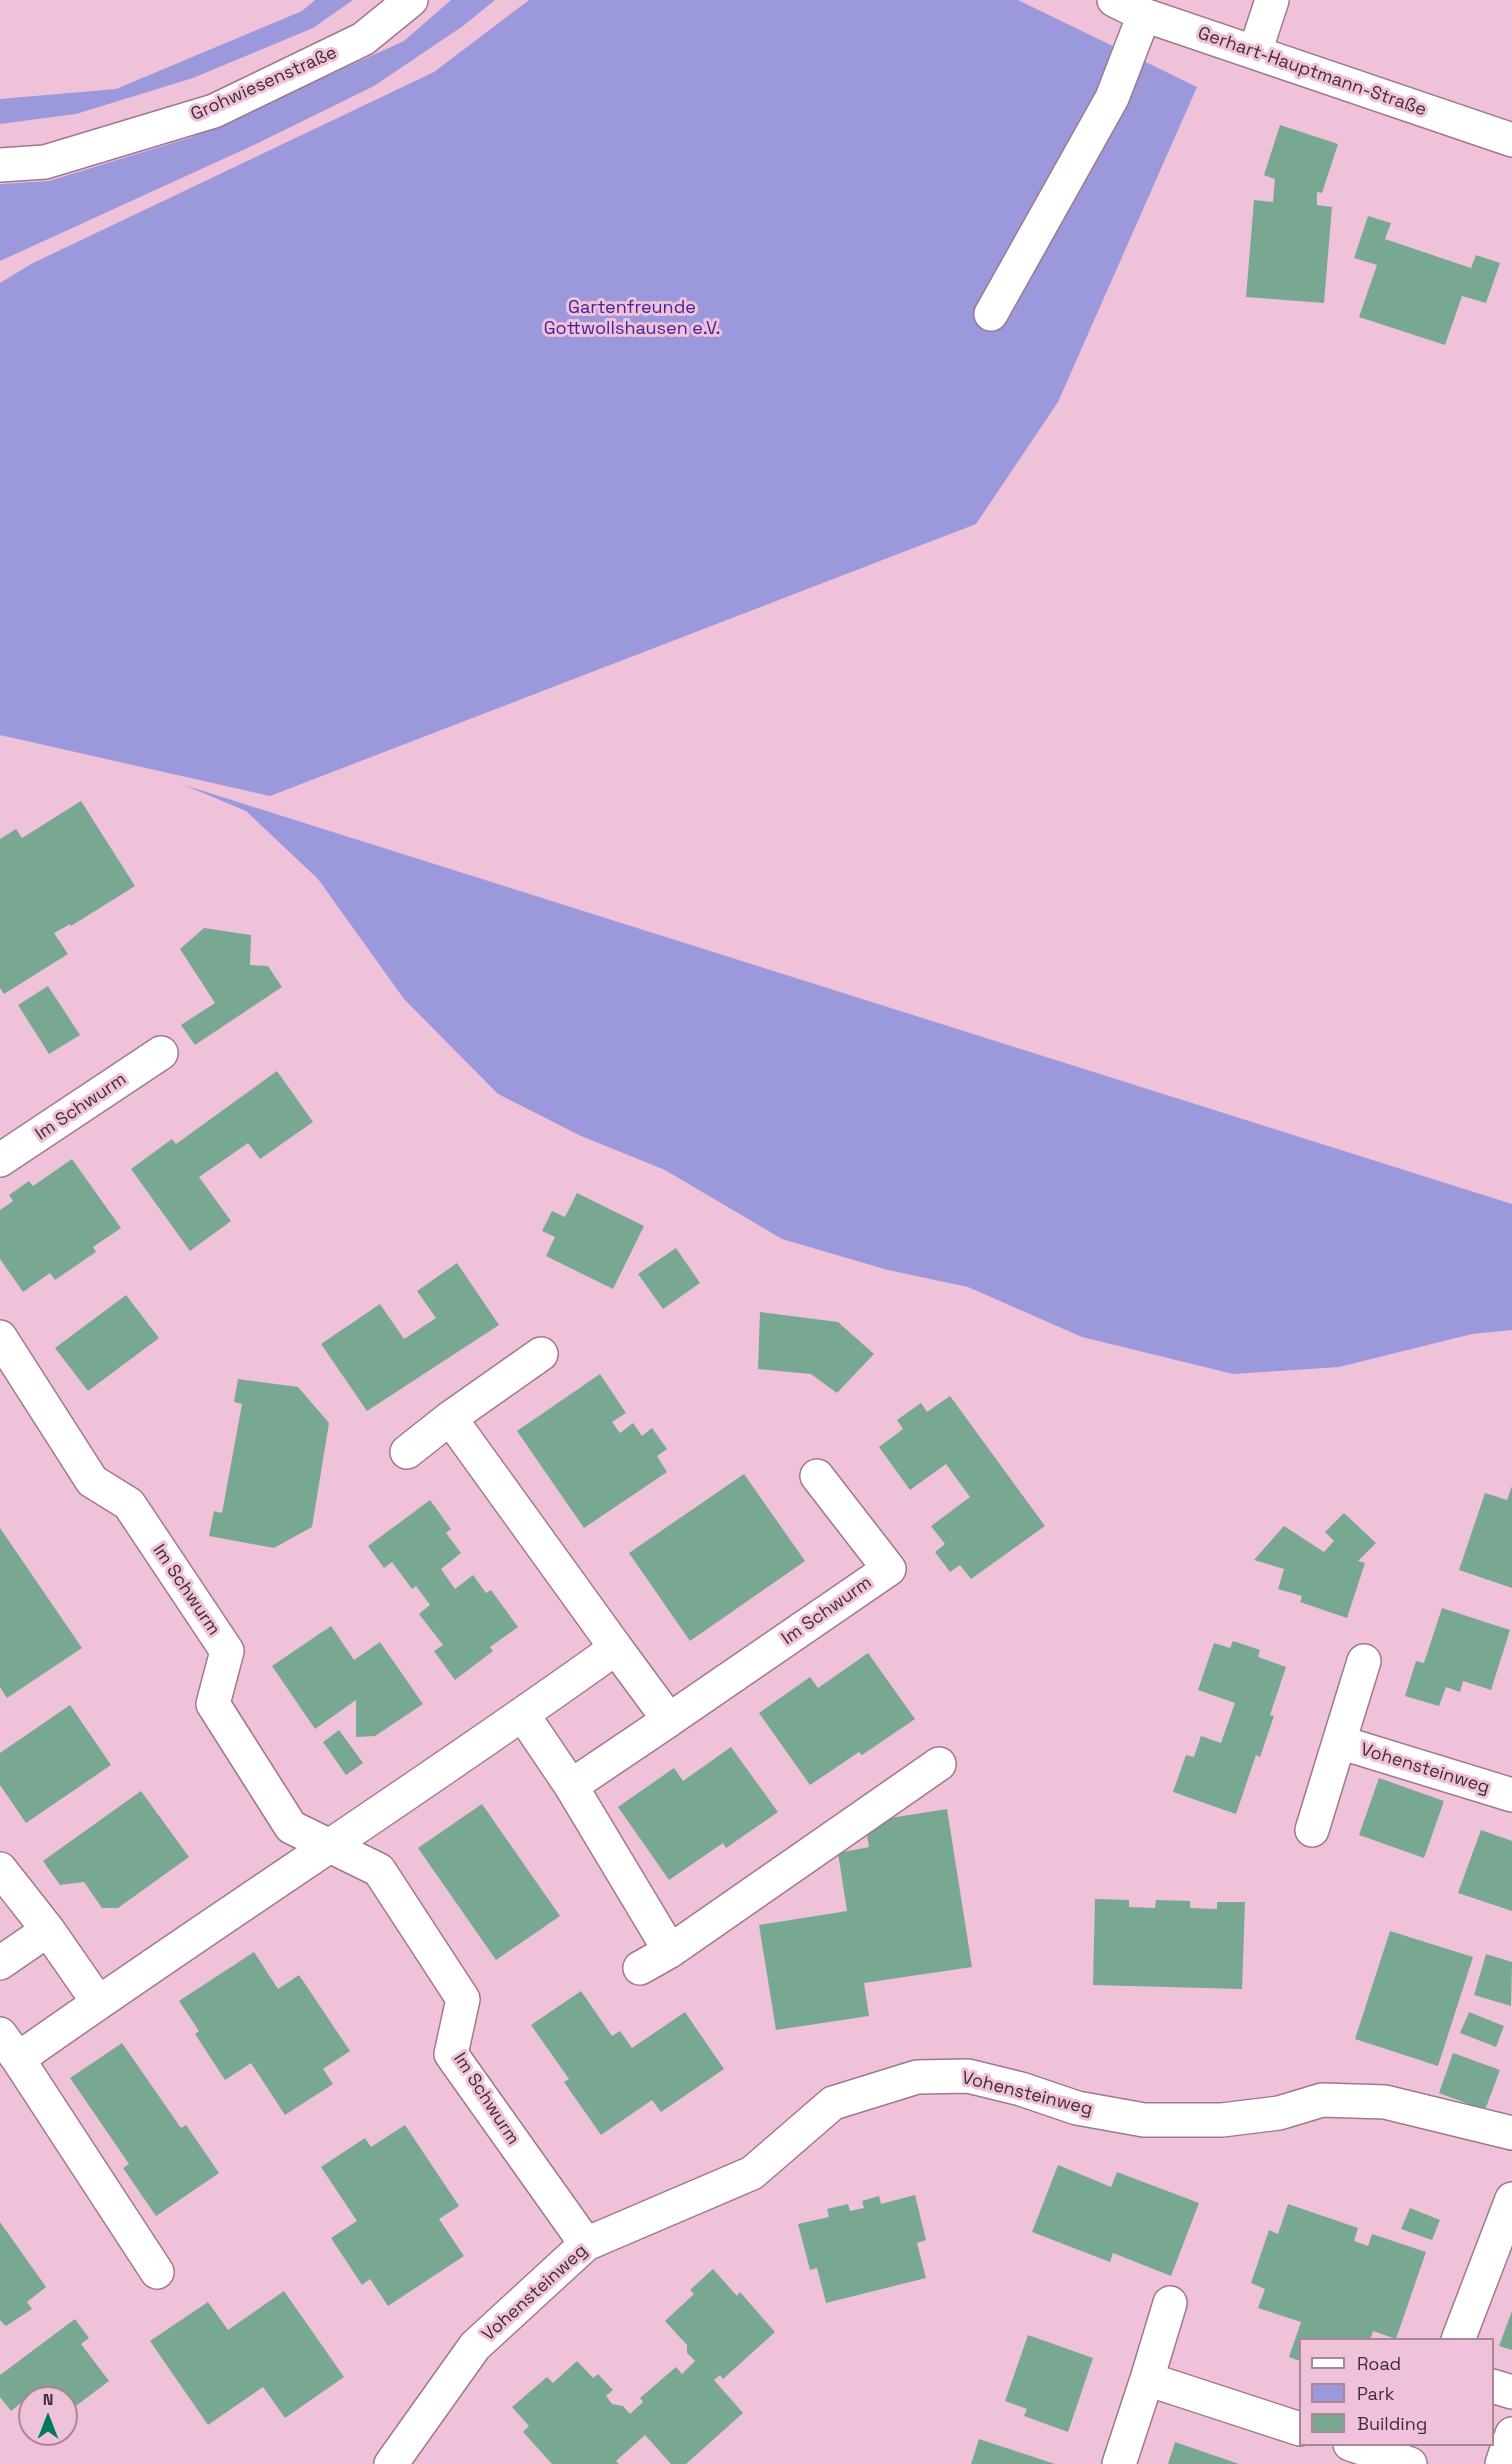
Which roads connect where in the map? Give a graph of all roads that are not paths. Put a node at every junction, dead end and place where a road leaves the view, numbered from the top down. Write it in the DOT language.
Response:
graph roads {
  1 [pos="411,0"];
  2 [pos="1114,0"];
  3 [pos="1272,0"];
  4 [pos="1144,15"];
  5 [pos="1255,52"];
  6 [pos="1512,140"];
  7 [pos="0,165"];
  8 [pos="991,314"];
  9 [pos="161,1053"];
  10 [pos="0,1160"];
  11 [pos="0,1337"];
  12 [pos="540,1354"];
  13 [pos="450,1418"];
  14 [pos="407,1452"];
  15 [pos="817,1476"];
  16 [pos="616,1648"];
  17 [pos="1364,1661"];
  18 [pos="523,1715"];
  19 [pos="669,1720"];
  20 [pos="1339,1742"];
  21 [pos="939,1764"];
  22 [pos="571,1786"];
  23 [pos="1512,1795"];
  24 [pos="1312,1830"];
  25 [pos="329,1846"];
  26 [pos="0,1869"];
  27 [pos="48,1930"];
  28 [pos="670,1951"];
  29 [pos="0,1963"];
  30 [pos="640,1968"];
  31 [pos="98,2002"];
  32 [pos="9,2046"];
  33 [pos="1512,2133"];
  34 [pos="1512,2199"];
  35 [pos="586,2244"];
  36 [pos="157,2272"];
  37 [pos="1170,2303"];
  38 [pos="1459,2338"];
  39 [pos="1147,2379"];
  40 [pos="1494,2387"];
  41 [pos="1512,2392"];
  42 [pos="1299,2428"];
  43 [pos="1512,2434"];
  44 [pos="1353,2446"];
  45 [pos="1421,2446"];
  46 [pos="391,2464"];
  47 [pos="1119,2464"];
  48 [pos="1410,2464"];
  49 [pos="1415,2464"];
  50 [pos="1503,2464"];
  1 -- 7 [label="street, Grohwiesenstraße"];
  2 -- 4 [label="street, Gerhart-Hauptmann-Straße"];
  3 -- 5 [label="street"];
  4 -- 5 [label="street, Gerhart-Hauptmann-Straße"];
  4 -- 8 [label="street"];
  5 -- 6 [label="street, Gerhart-Hauptmann-Straße"];
  9 -- 10 [label="street, Im Schwurm"];
  11 -- 25 [label="street, Im Schwurm"];
  12 -- 13 [label="street"];
  13 -- 14 [label="street"];
  13 -- 16 [label="street"];
  15 -- 19 [label="street, Im Schwurm"];
  16 -- 18 [label="street"];
  16 -- 19 [label="street"];
  17 -- 20 [label="street, Vohensteinweg"];
  18 -- 22 [label="street"];
  18 -- 25 [label="street"];
  19 -- 22 [label="street, Im Schwurm"];
  20 -- 23 [label="street, Vohensteinweg"];
  20 -- 24 [label="street, Vohensteinweg"];
  21 -- 28 [label="street"];
  22 -- 28 [label="street"];
  25 -- 31 [label="street"];
  25 -- 35 [label="street, Im Schwurm"];
  26 -- 27 [label="street"];
  27 -- 29 [label="street"];
  27 -- 31 [label="street"];
  28 -- 30 [label="street"];
  31 -- 32 [label="street"];
  32 -- 36 [label="street"];
  33 -- 35 [label="street, Vohensteinweg"];
  34 -- 38 [label="street"];
  35 -- 46 [label="street, Vohensteinweg"];
  37 -- 39 [label="street"];
  39 -- 42 [label="street"];
  39 -- 47 [label="street"];
  40 -- 41 [label="street"];
  43 -- 50 [label="street"];
  44 -- 48 [label="street"];
  45 -- 49 [label="street"];
}
